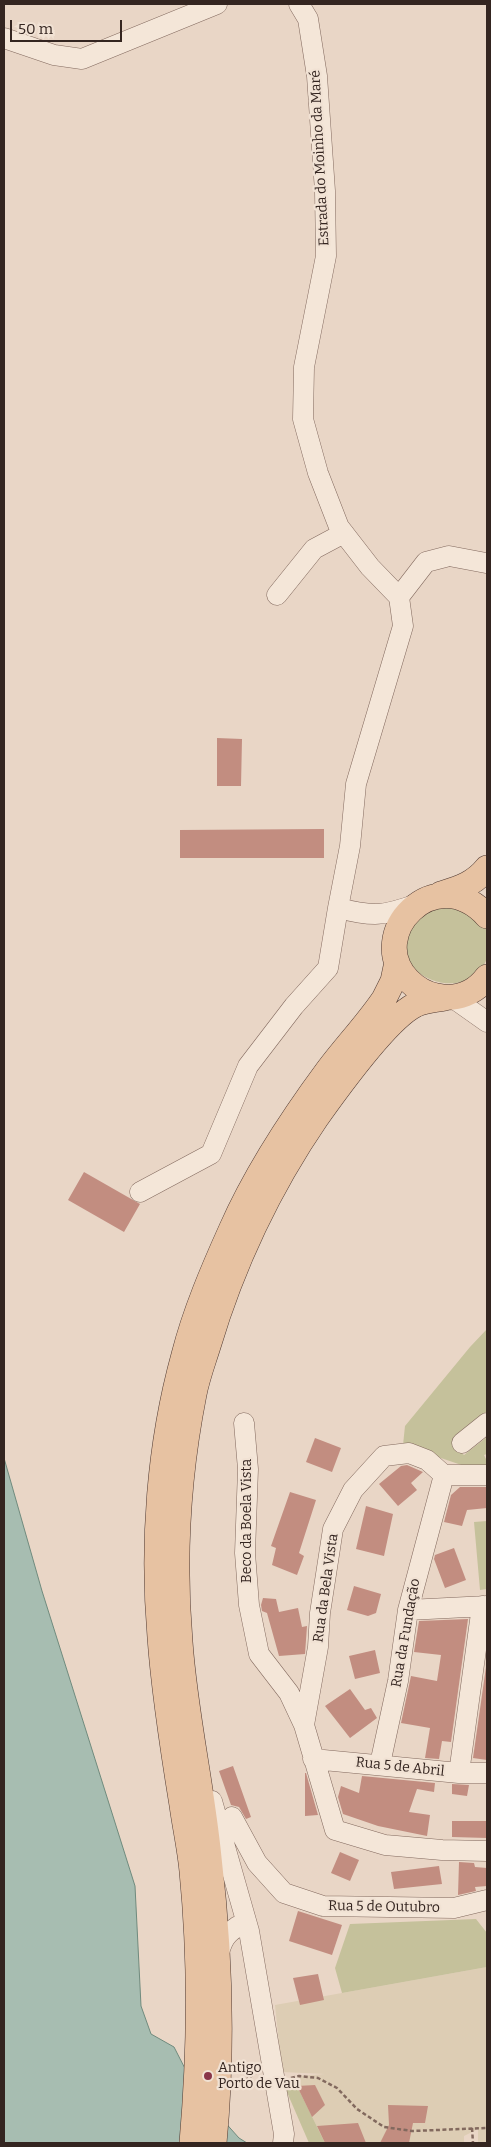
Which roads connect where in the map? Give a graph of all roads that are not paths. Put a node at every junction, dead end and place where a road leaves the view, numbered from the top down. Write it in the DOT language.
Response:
graph roads {
  1 [pos="217,4"];
  2 [pos="299,4"];
  3 [pos="4,38"];
  4 [pos="344,534"];
  5 [pos="486,563"];
  6 [pos="277,595"];
  7 [pos="399,597"];
  8 [pos="487,868"];
  9 [pos="426,900"];
  10 [pos="338,908"];
  11 [pos="365,915"];
  12 [pos="487,916"];
  13 [pos="396,954"];
  14 [pos="487,977"];
  15 [pos="449,998"];
  16 [pos="487,1022"];
  17 [pos="140,1192"];
  18 [pos="244,1423"];
  19 [pos="487,1423"];
  20 [pos="462,1443"];
  21 [pos="444,1475"];
  22 [pos="487,1475"];
  23 [pos="485,1606"];
  24 [pos="408,1610"];
  25 [pos="186,1698"];
  26 [pos="304,1726"];
  27 [pos="314,1759"];
  28 [pos="380,1764"];
  29 [pos="459,1773"];
  30 [pos="487,1773"];
  31 [pos="232,1817"];
  32 [pos="487,1851"];
  33 [pos="487,1900"];
  34 [pos="249,1931"];
  35 [pos="218,1955"];
  36 [pos="215,2091"];
  37 [pos="283,2139"];
  38 [pos="192,2143"];
  39 [pos="214,2143"];
  1 -- 3 [label="street"];
  2 -- 4 [label="street, Estrada do Moinho da Maré"];
  4 -- 6 [label="street"];
  4 -- 7 [label="street, Estrada do Moinho da Maré"];
  5 -- 7 [label="street"];
  7 -- 10 [label="street"];
  8 -- 9 [label="main road"];
  9 -- 11 [label="street"];
  9 -- 12 [label="main road"];
  9 -- 13 [label="main road"];
  10 -- 11 [label="street"];
  10 -- 17 [label="street"];
  11 -- 13 [label="street"];
  13 -- 15 [label="main road"];
  13 -- 36 [label="main road"];
  14 -- 15 [label="main road"];
  15 -- 16 [label="street"];
  15 -- 25 [label="main road"];
  18 -- 26 [label="street, Beco da Boela Vista"];
  19 -- 20 [label="street"];
  21 -- 22 [label="street"];
  21 -- 24 [label="street, Rua da Fundação"];
  21 -- 26 [label="street, Rua da Bela Vista"];
  23 -- 24 [label="street"];
  23 -- 29 [label="street"];
  24 -- 28 [label="street, Rua da Fundação"];
  25 -- 34 [label="street"];
  25 -- 35 [label="main road"];
  26 -- 27 [label="street, Beco da Boela Vista"];
  27 -- 28 [label="street, Rua 5 de Abril"];
  27 -- 32 [label="street, Beco da Boela Vista"];
  28 -- 29 [label="street, Rua 5 de Abril"];
  29 -- 30 [label="street, Rua 5 de Abril"];
  31 -- 33 [label="street, Rua 5 de Outubro"];
  34 -- 35 [label="street"];
  34 -- 37 [label="street"];
  35 -- 36 [label="main road"];
  36 -- 38 [label="main road"];
  36 -- 39 [label="main road"];
}
